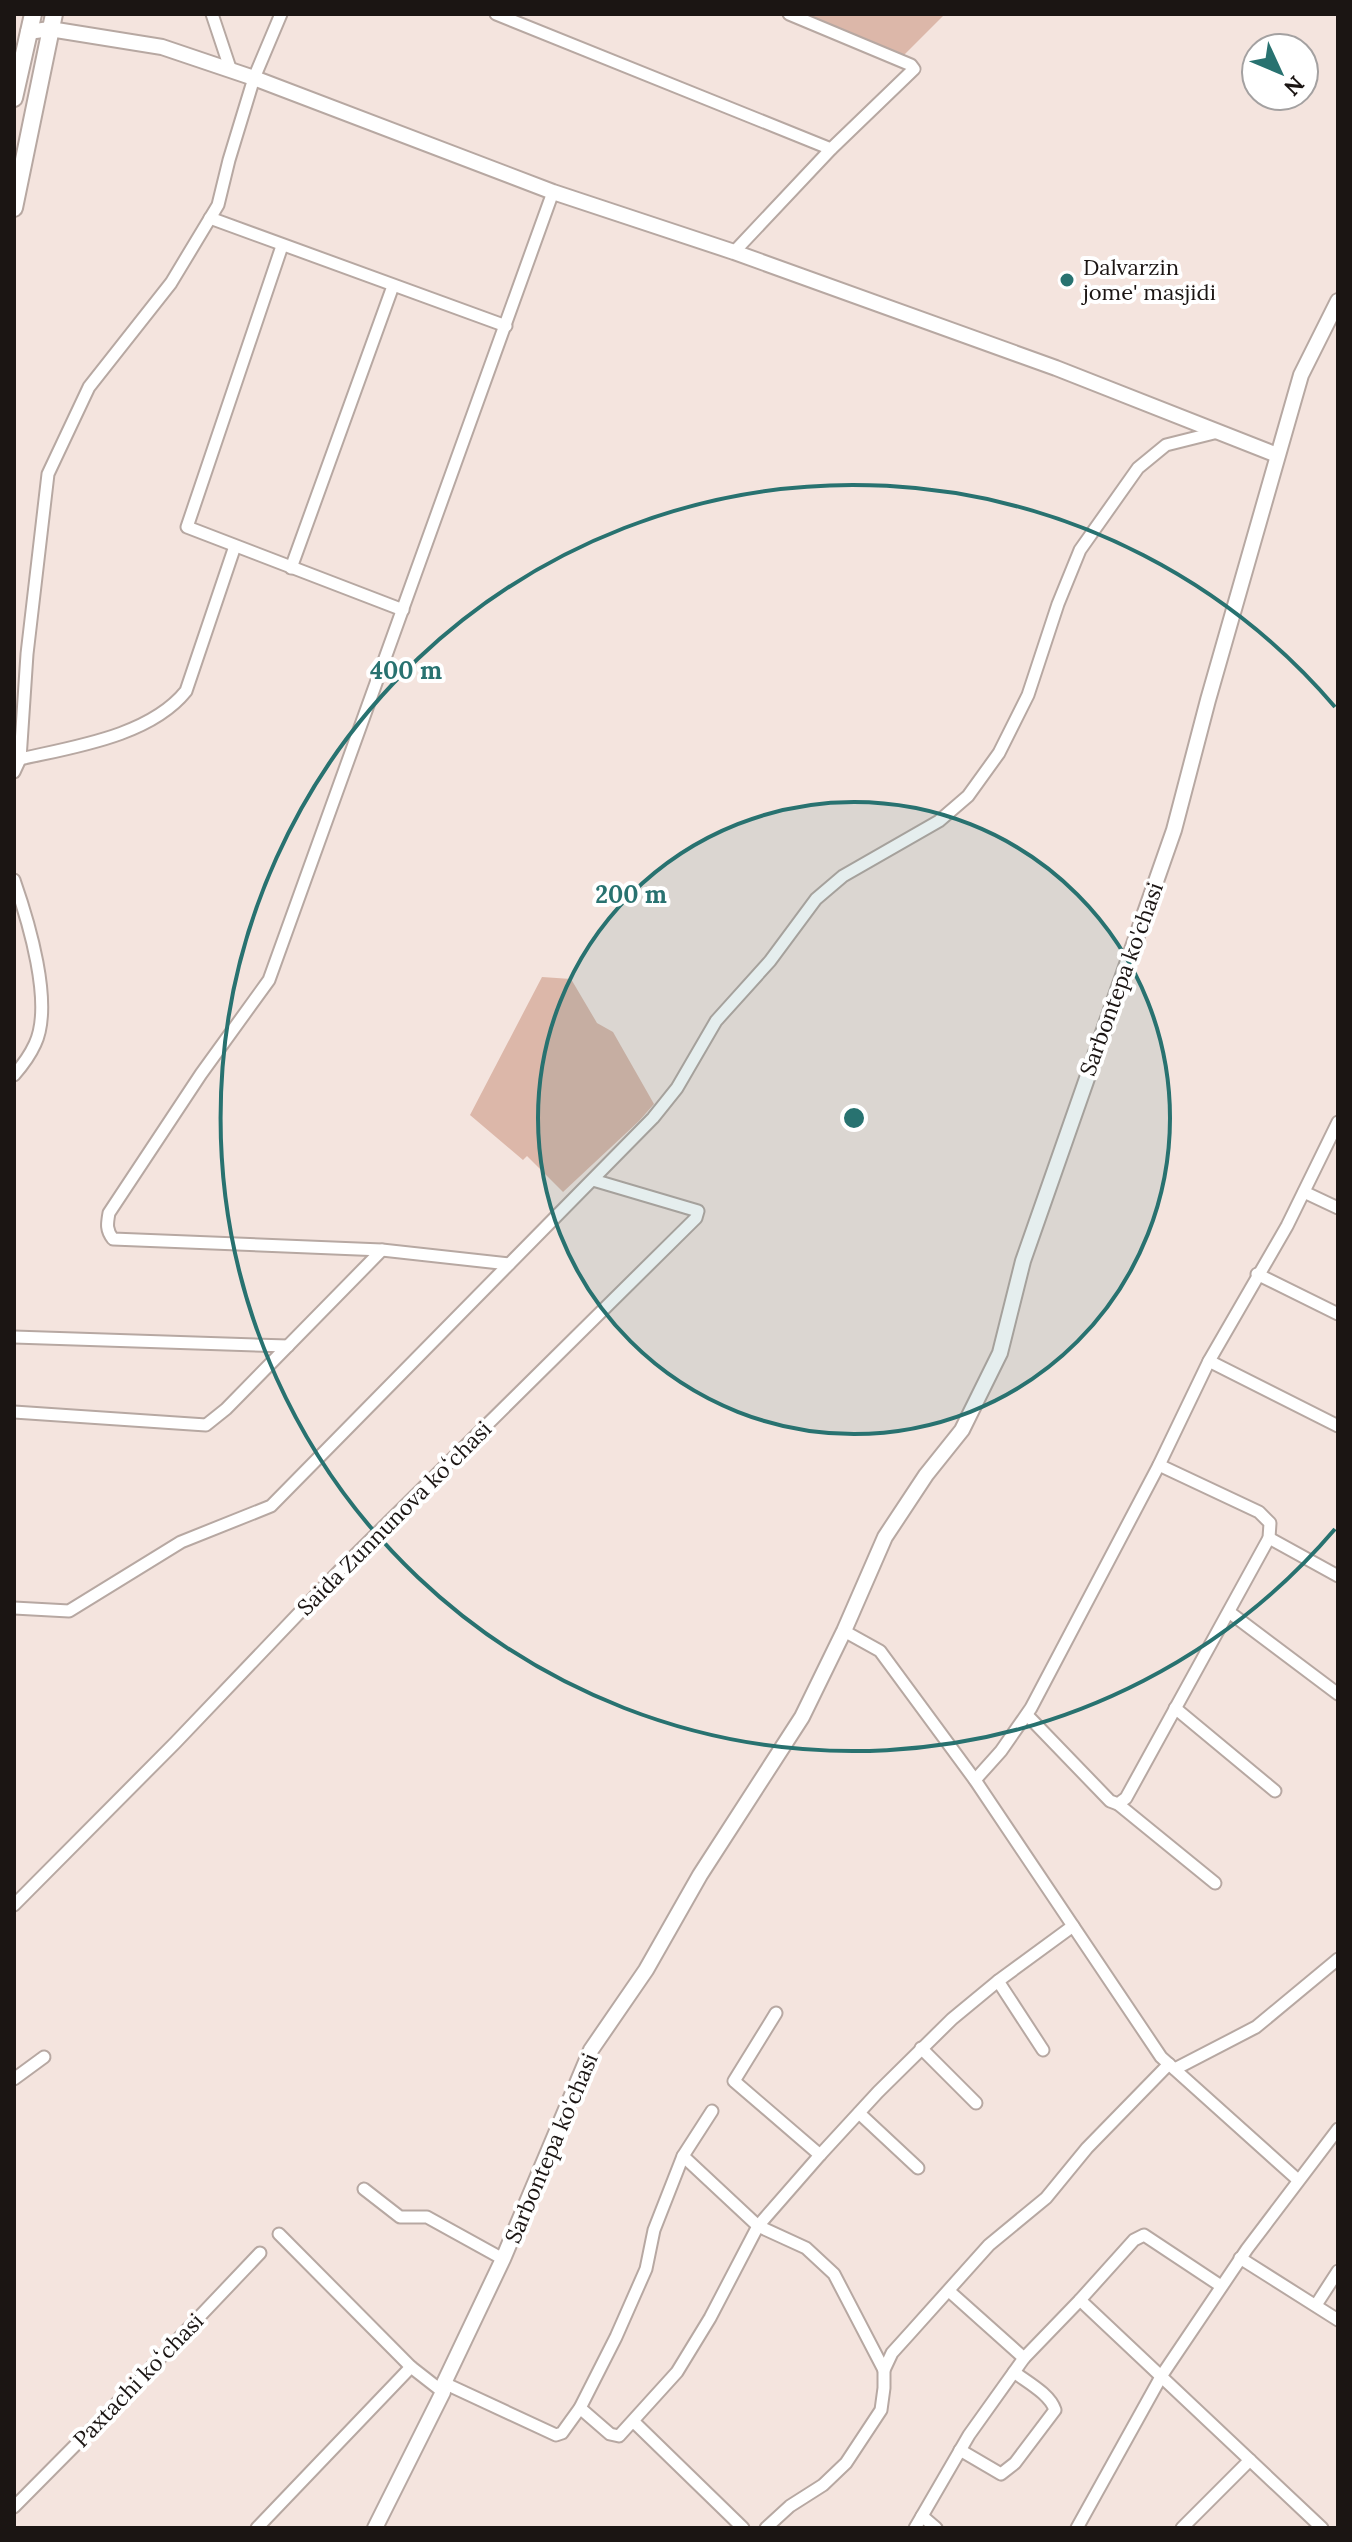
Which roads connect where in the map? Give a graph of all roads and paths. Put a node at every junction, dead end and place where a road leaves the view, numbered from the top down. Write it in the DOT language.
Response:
graph roads {
  1 [pos="33,14"];
  2 [pos="212,14"];
  3 [pos="281,14"];
  4 [pos="496,14"];
  5 [pos="789,14"];
  6 [pos="52,22"];
  7 [pos="21,32"];
  8 [pos="231,71"];
  9 [pos="254,78"];
  10 [pos="14,98"];
  11 [pos="831,149"];
  12 [pos="553,192"];
  13 [pos="14,208"];
  14 [pos="210,218"];
  15 [pos="282,246"];
  16 [pos="734,252"];
  17 [pos="393,286"];
  18 [pos="1338,301"];
  19 [pos="506,326"];
  20 [pos="1218,432"];
  21 [pos="1277,455"];
  22 [pos="235,546"];
  23 [pos="291,568"];
  24 [pos="403,610"];
  25 [pos="20,759"];
  26 [pos="14,772"];
  27 [pos="14,880"];
  28 [pos="14,1075"];
  29 [pos="1338,1122"];
  30 [pos="593,1180"];
  31 [pos="1304,1192"];
  32 [pos="1338,1208"];
  33 [pos="382,1250"];
  34 [pos="509,1264"];
  35 [pos="1257,1274"];
  36 [pos="1338,1314"];
  37 [pos="14,1337"];
  38 [pos="288,1346"];
  39 [pos="1209,1361"];
  40 [pos="14,1412"];
  41 [pos="1338,1426"];
  42 [pos="1159,1465"];
  43 [pos="1269,1538"];
  44 [pos="1338,1576"];
  45 [pos="14,1608"];
  46 [pos="1229,1612"];
  47 [pos="844,1631"];
  48 [pos="1338,1694"];
  49 [pos="1175,1708"];
  50 [pos="1027,1715"];
  51 [pos="975,1780"];
  52 [pos="1275,1791"];
  53 [pos="1118,1804"];
  54 [pos="1215,1883"];
  55 [pos="14,1905"];
  56 [pos="1073,1926"];
  57 [pos="1338,1959"];
  58 [pos="998,1981"];
  59 [pos="776,2013"];
  60 [pos="921,2048"];
  61 [pos="1043,2050"];
  62 [pos="44,2057"];
  63 [pos="1172,2067"];
  64 [pos="14,2079"];
  65 [pos="976,2103"];
  66 [pos="712,2111"];
  67 [pos="859,2113"];
  68 [pos="1338,2129"];
  69 [pos="820,2155"];
  70 [pos="683,2156"];
  71 [pos="918,2168"];
  72 [pos="1298,2180"];
  73 [pos="364,2189"];
  74 [pos="758,2226"];
  75 [pos="279,2234"];
  76 [pos="260,2253"];
  77 [pos="1240,2258"];
  78 [pos="503,2259"];
  79 [pos="1338,2271"];
  80 [pos="1221,2286"];
  81 [pos="949,2291"];
  82 [pos="1080,2300"];
  83 [pos="1316,2305"];
  84 [pos="1338,2320"];
  85 [pos="1024,2358"];
  86 [pos="411,2367"];
  87 [pos="884,2370"];
  88 [pos="1014,2372"];
  89 [pos="1162,2375"];
  90 [pos="444,2387"];
  91 [pos="580,2408"];
  92 [pos="634,2422"];
  93 [pos="960,2450"];
  94 [pos="1250,2460"];
  95 [pos="14,2507"];
  96 [pos="922,2516"];
  97 [pos="1319,2527"];
  98 [pos="257,2528"];
  99 [pos="375,2528"];
  100 [pos="743,2528"];
  101 [pos="766,2528"];
  102 [pos="915,2528"];
  103 [pos="936,2528"];
  104 [pos="1077,2528"];
  105 [pos="1182,2528"];
  1 -- 7 [label="main road"];
  2 -- 8 [label="street"];
  3 -- 9 [label="street"];
  4 -- 11 [label="street"];
  5 -- 11 [label="street"];
  6 -- 7 [label="street"];
  6 -- 8 [label="street"];
  6 -- 13 [label="main road"];
  7 -- 10 [label="main road"];
  8 -- 9 [label="street"];
  9 -- 12 [label="street"];
  9 -- 14 [label="street"];
  11 -- 16 [label="street"];
  12 -- 16 [label="street"];
  12 -- 19 [label="street"];
  14 -- 15 [label="street"];
  14 -- 25 [label="street"];
  15 -- 17 [label="street"];
  15 -- 22 [label="street"];
  16 -- 20 [label="street"];
  17 -- 19 [label="street"];
  17 -- 23 [label="street"];
  18 -- 21 [label="street, Sarbontepa ko'chasi"];
  19 -- 24 [label="street"];
  20 -- 21 [label="street"];
  20 -- 30 [label="street"];
  21 -- 47 [label="street, Sarbontepa ko'chasi"];
  22 -- 23 [label="street"];
  22 -- 25 [label="street"];
  23 -- 24 [label="street"];
  24 -- 33 [label="street"];
  25 -- 26 [label="street"];
  27 -- 28 [label="street"];
  29 -- 31 [label="street"];
  30 -- 34 [label="street"];
  30 -- 55 [label="street, Saida Zunnunova koʻchasi"];
  31 -- 32 [label="street"];
  31 -- 35 [label="street"];
  33 -- 34 [label="street"];
  33 -- 38 [label="street"];
  34 -- 45 [label="street"];
  35 -- 36 [label="street"];
  35 -- 39 [label="street"];
  37 -- 38 [label="street"];
  38 -- 40 [label="street"];
  39 -- 41 [label="street"];
  39 -- 42 [label="street"];
  42 -- 43 [label="street"];
  42 -- 50 [label="street"];
  43 -- 44 [label="street"];
  43 -- 46 [label="street"];
  46 -- 48 [label="street"];
  46 -- 49 [label="street"];
  47 -- 51 [label="street"];
  47 -- 78 [label="street, Sarbontepa ko'chasi"];
  49 -- 52 [label="street"];
  49 -- 53 [label="street"];
  50 -- 51 [label="street"];
  50 -- 53 [label="street"];
  51 -- 56 [label="street"];
  53 -- 54 [label="street"];
  56 -- 58 [label="street"];
  56 -- 63 [label="street"];
  57 -- 63 [label="street"];
  58 -- 60 [label="street"];
  58 -- 61 [label="street"];
  59 -- 69 [label="street"];
  60 -- 65 [label="street"];
  60 -- 67 [label="street"];
  62 -- 64 [label="street"];
  63 -- 72 [label="street"];
  63 -- 81 [label="street"];
  66 -- 70 [label="street"];
  67 -- 69 [label="street"];
  67 -- 71 [label="street"];
  68 -- 72 [label="street"];
  69 -- 74 [label="street"];
  70 -- 74 [label="street"];
  70 -- 91 [label="street"];
  72 -- 77 [label="street"];
  73 -- 78 [label="street"];
  74 -- 87 [label="street"];
  74 -- 92 [label="street"];
  75 -- 86 [label="street"];
  76 -- 95 [label="street, Paxtachi koʻchasi"];
  77 -- 80 [label="street"];
  77 -- 83 [label="street"];
  78 -- 90 [label="street, Sarbontepa ko'chasi"];
  79 -- 83 [label="street"];
  80 -- 82 [label="street"];
  80 -- 89 [label="street"];
  81 -- 85 [label="street"];
  81 -- 87 [label="street"];
  82 -- 85 [label="street"];
  82 -- 89 [label="street"];
  83 -- 84 [label="street"];
  85 -- 88 [label="street"];
  86 -- 90 [label="street"];
  86 -- 98 [label="street"];
  87 -- 101 [label="street"];
  88 -- 93 [label="street"];
  88 -- 93 [label="street"];
  89 -- 94 [label="street"];
  89 -- 104 [label="street"];
  90 -- 91 [label="street"];
  90 -- 99 [label="street, Sarbontepa ko'chasi"];
  91 -- 92 [label="street"];
  92 -- 100 [label="street"];
  93 -- 96 [label="street"];
  94 -- 97 [label="street"];
  94 -- 105 [label="street"];
  96 -- 102 [label="street"];
  96 -- 103 [label="street"];
}
